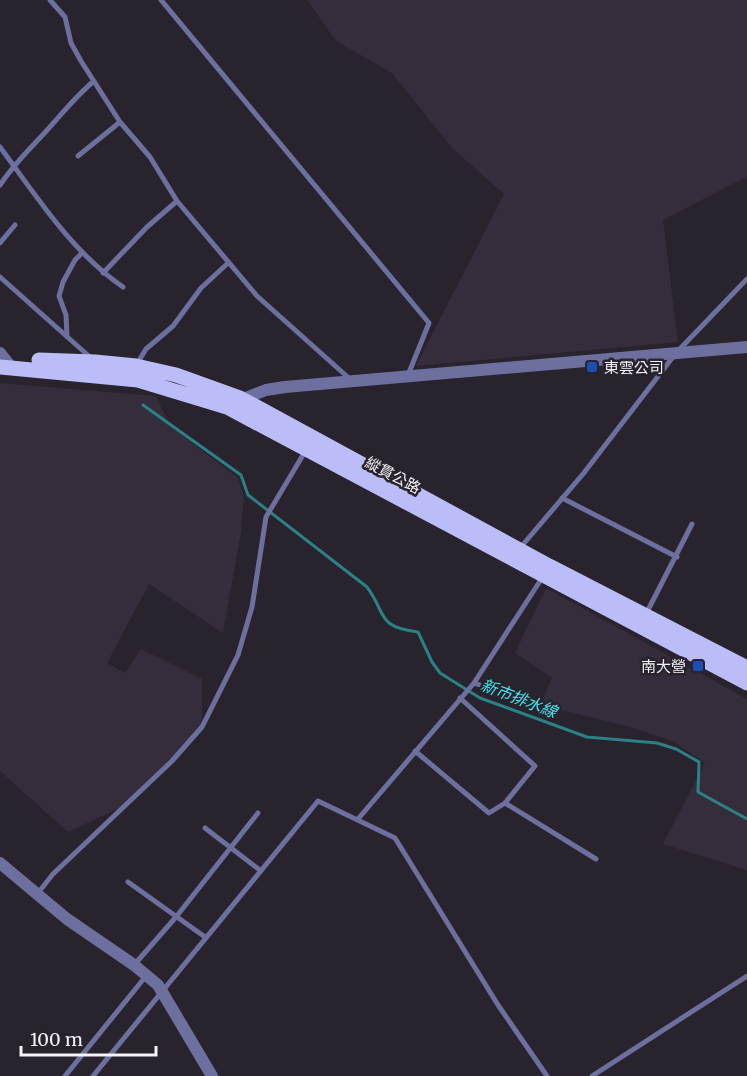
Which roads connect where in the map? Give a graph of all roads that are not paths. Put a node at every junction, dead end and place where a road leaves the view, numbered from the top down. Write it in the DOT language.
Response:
graph roads {
  1 [pos="50,0"];
  2 [pos="161,0"];
  3 [pos="94,81"];
  4 [pos="120,122"];
  5 [pos="0,147"];
  6 [pos="78,156"];
  7 [pos="13,165"];
  8 [pos="0,185"];
  9 [pos="177,201"];
  10 [pos="15,225"];
  11 [pos="0,243"];
  12 [pos="82,253"];
  13 [pos="228,263"];
  14 [pos="103,273"];
  15 [pos="0,277"];
  16 [pos="747,279"];
  17 [pos="123,287"];
  18 [pos="67,337"];
  19 [pos="747,347"];
  20 [pos="676,353"];
  21 [pos="3,361"];
  22 [pos="95,362"];
  23 [pos="136,366"];
  24 [pos="407,376"];
  25 [pos="352,382"];
  26 [pos="240,398"];
  27 [pos="227,407"];
  28 [pos="310,443"];
  29 [pos="562,498"];
  30 [pos="692,524"];
  31 [pos="519,549"];
  32 [pos="677,557"];
  33 [pos="546,571"];
  34 [pos="642,620"];
  35 [pos="747,668"];
  36 [pos="474,683"];
  37 [pos="747,683"];
  38 [pos="460,698"];
  39 [pos="550,710"];
  40 [pos="415,751"];
  41 [pos="506,803"];
  42 [pos="258,813"];
  43 [pos="358,819"];
  44 [pos="205,828"];
  45 [pos="230,847"];
  46 [pos="596,859"];
  47 [pos="0,863"];
  48 [pos="261,871"];
  49 [pos="128,882"];
  50 [pos="37,895"];
  51 [pos="176,917"];
  52 [pos="205,937"];
  53 [pos="134,965"];
  54 [pos="146,976"];
  55 [pos="747,976"];
  56 [pos="161,991"];
  57 [pos="65,1076"];
  58 [pos="93,1076"];
  59 [pos="212,1076"];
  60 [pos="547,1076"];
  61 [pos="592,1076"];
  1 -- 3 [label="lane"];
  2 -- 24 [label="lane"];
  3 -- 4 [label="lane"];
  3 -- 7 [label="lane"];
  4 -- 6 [label="lane"];
  4 -- 9 [label="lane"];
  5 -- 7 [label="lane"];
  7 -- 8 [label="lane"];
  7 -- 12 [label="lane"];
  9 -- 13 [label="lane"];
  9 -- 14 [label="lane"];
  10 -- 11 [label="lane"];
  12 -- 14 [label="lane"];
  12 -- 18 [label="lane"];
  13 -- 23 [label="lane"];
  13 -- 25 [label="lane"];
  14 -- 17 [label="lane"];
  15 -- 18 [label="lane"];
  16 -- 20 [label="lane"];
  18 -- 22 [label="lane"];
  19 -- 20 [label="street"];
  20 -- 24 [label="street"];
  20 -- 29 [label="lane"];
  21 -- 22 [label="main road, 縱貫公路"];
  21 -- 27 [label="main road, 縱貫公路"];
  22 -- 23 [label="main road, 縱貫公路"];
  23 -- 26 [label="main road, 縱貫公路"];
  24 -- 25 [label="street"];
  25 -- 26 [label="street"];
  26 -- 27 [label="street"];
  26 -- 28 [label="main road, 縱貫公路"];
  27 -- 28 [label="main road, 縱貫公路"];
  28 -- 31 [label="main road, 縱貫公路"];
  28 -- 33 [label="main road, 縱貫公路"];
  28 -- 50 [label="lane"];
  29 -- 31 [label="lane"];
  29 -- 32 [label="lane"];
  30 -- 32 [label="lane"];
  31 -- 33 [label="main road, 縱貫公路"];
  32 -- 34 [label="lane"];
  33 -- 34 [label="main road, 縱貫公路"];
  33 -- 36 [label="lane"];
  34 -- 35 [label="main road, 縱貫公路"];
  34 -- 37 [label="main road, 縱貫公路"];
  36 -- 38 [label="lane"];
  36 -- 39 [label="lane"];
  38 -- 40 [label="lane"];
  38 -- 41 [label="lane"];
  40 -- 41 [label="lane"];
  40 -- 43 [label="lane"];
  41 -- 46 [label="lane"];
  42 -- 45 [label="lane"];
  43 -- 48 [label="lane"];
  43 -- 60 [label="lane"];
  44 -- 45 [label="lane"];
  45 -- 48 [label="lane"];
  45 -- 51 [label="lane"];
  47 -- 50 [label="street"];
  48 -- 52 [label="lane"];
  49 -- 51 [label="lane"];
  50 -- 53 [label="street"];
  51 -- 52 [label="lane"];
  51 -- 53 [label="lane"];
  52 -- 56 [label="lane"];
  53 -- 54 [label="street"];
  54 -- 56 [label="street"];
  54 -- 57 [label="lane"];
  55 -- 61 [label="lane"];
  56 -- 58 [label="lane"];
  56 -- 59 [label="street"];
}
